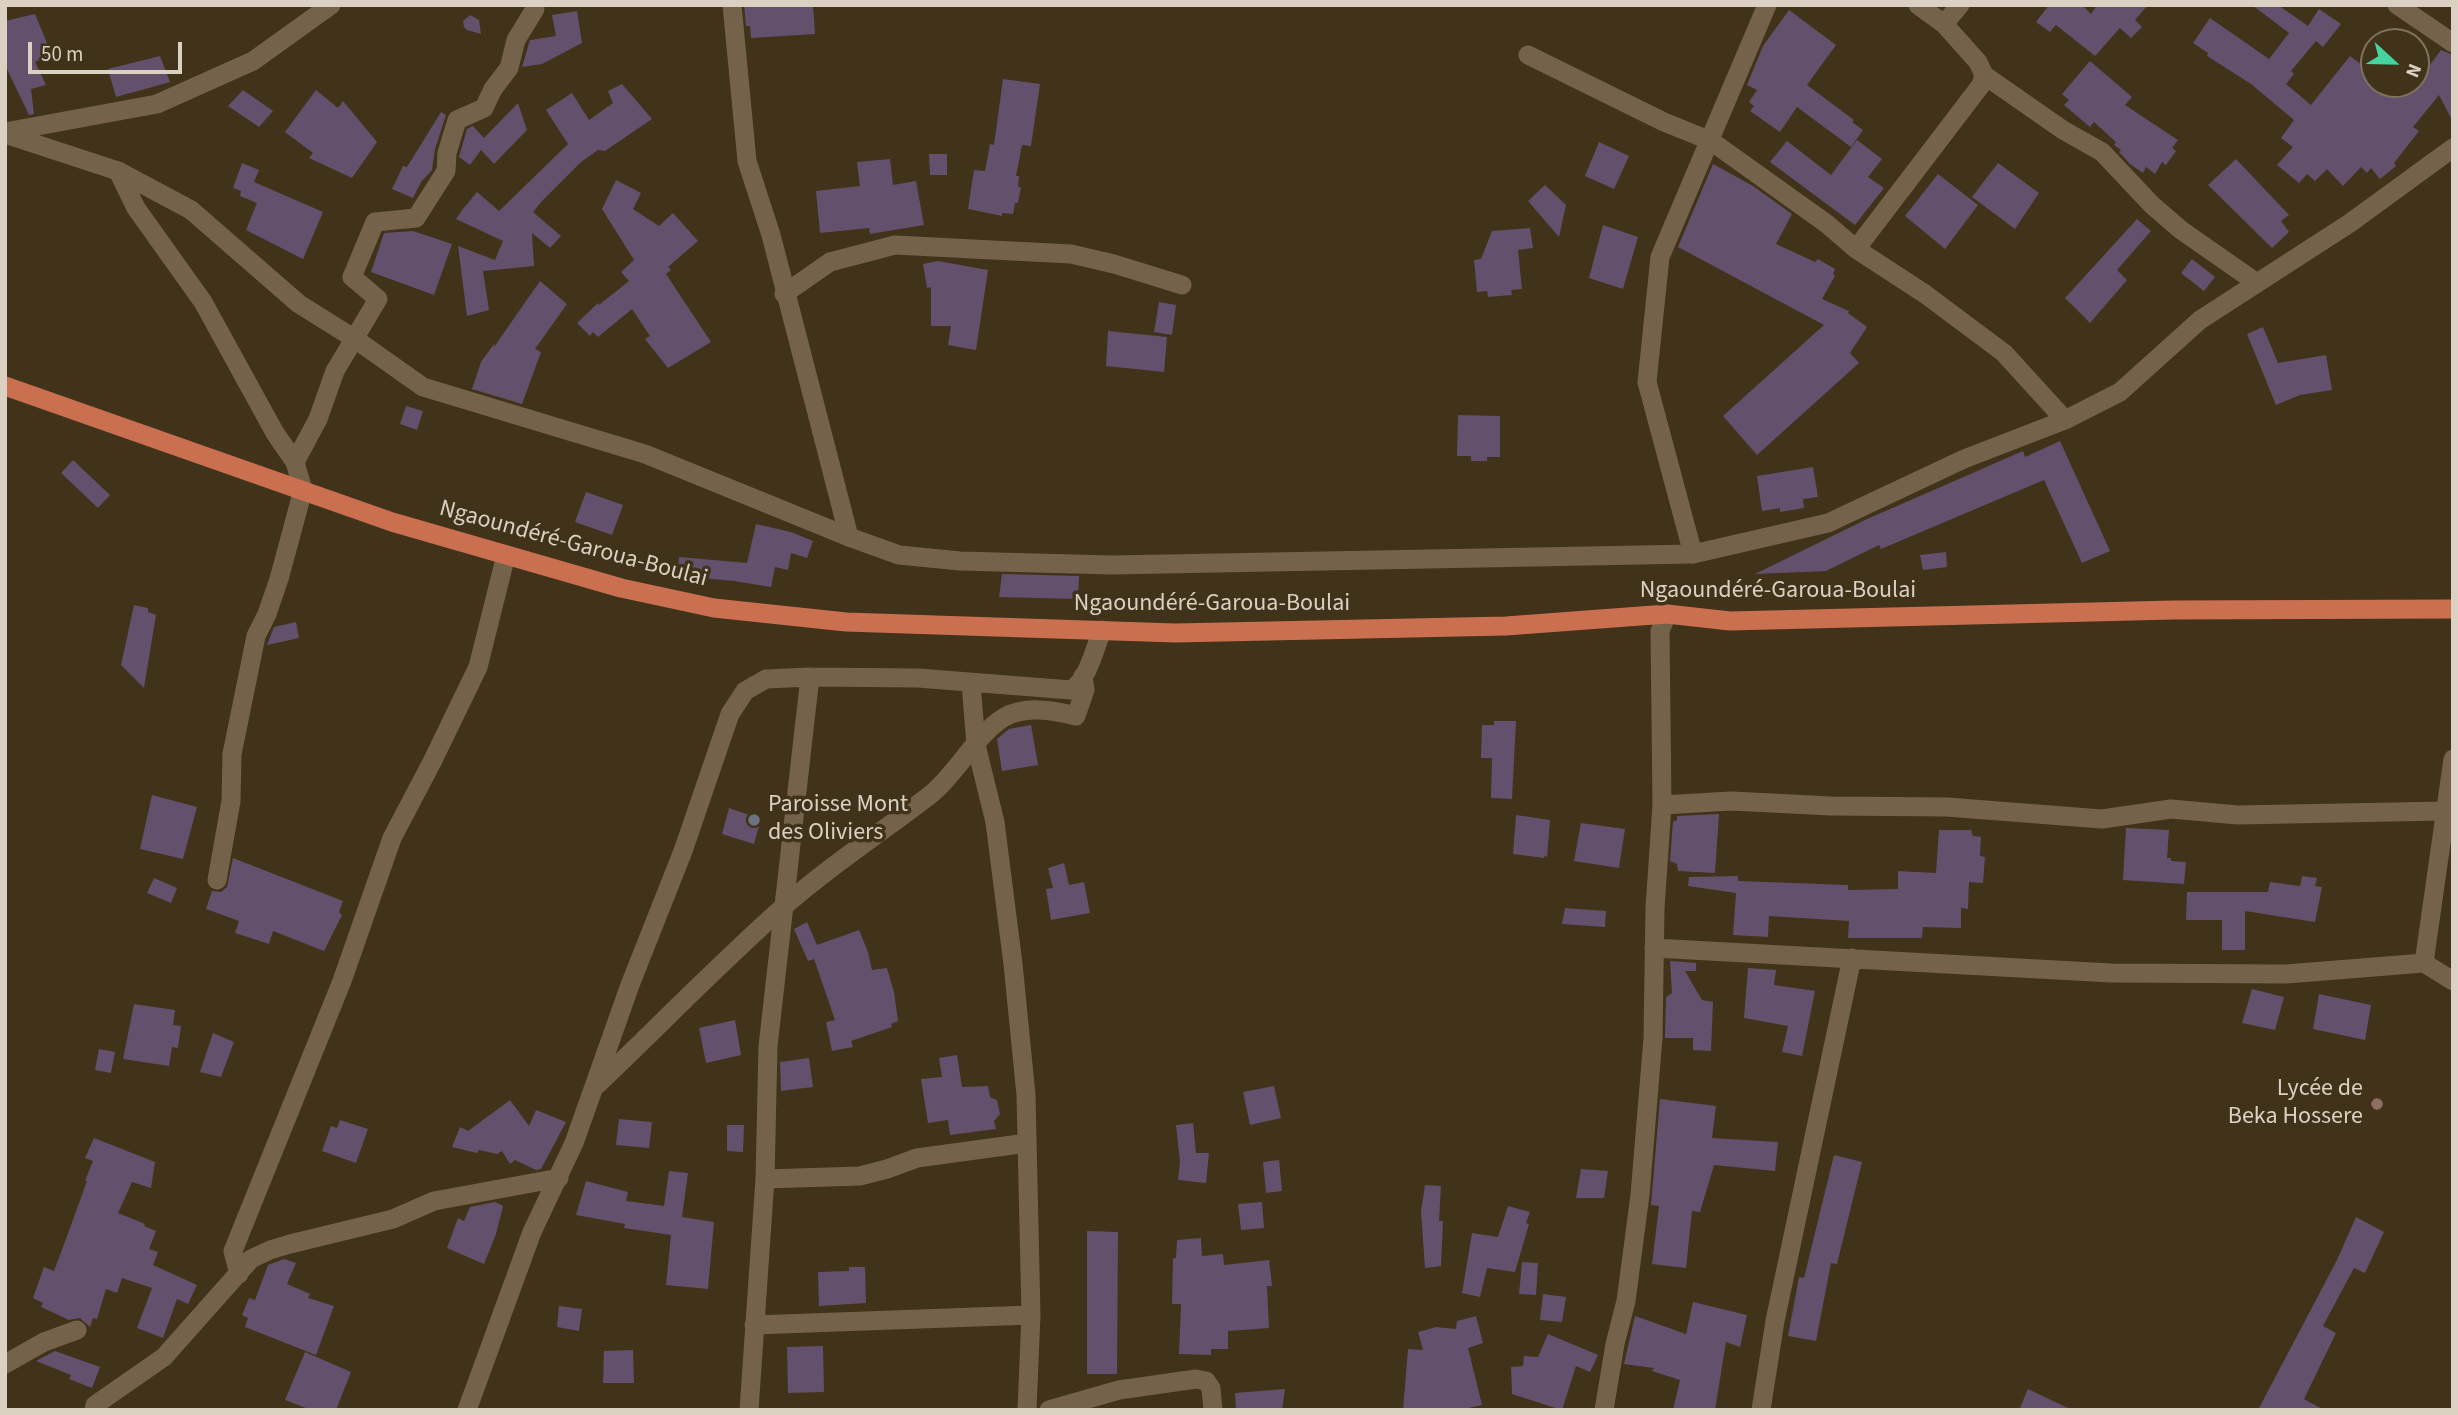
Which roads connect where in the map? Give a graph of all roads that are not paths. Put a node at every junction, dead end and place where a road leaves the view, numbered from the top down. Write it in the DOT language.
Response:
graph roads {
  1 [pos="331,5"];
  2 [pos="732,5"];
  3 [pos="1767,5"];
  4 [pos="1918,5"];
  5 [pos="1960,5"];
  6 [pos="2397,5"];
  7 [pos="535,9"];
  8 [pos="1944,24"];
  9 [pos="2453,43"];
  10 [pos="1528,55"];
  11 [pos="1984,75"];
  12 [pos="5,133"];
  13 [pos="1711,141"];
  14 [pos="2453,148"];
  15 [pos="118,172"];
  16 [pos="1856,250"];
  17 [pos="2257,283"];
  18 [pos="1181,285"];
  19 [pos="784,294"];
  20 [pos="355,339"];
  21 [pos="5,386"];
  22 [pos="2065,420"];
  23 [pos="295,462"];
  24 [pos="303,490"];
  25 [pos="849,537"];
  26 [pos="1693,554"];
  27 [pos="506,555"];
  28 [pos="2453,609"];
  29 [pos="1667,614"];
  30 [pos="1102,630"];
  31 [pos="1083,675"];
  32 [pos="810,677"];
  33 [pos="971,683"];
  34 [pos="976,745"];
  35 [pos="2453,759"];
  36 [pos="1662,804"];
  37 [pos="2445,811"];
  38 [pos="217,880"];
  39 [pos="782,907"];
  40 [pos="1654,948"];
  41 [pos="1852,958"];
  42 [pos="2424,963"];
  43 [pos="2453,982"];
  44 [pos="595,1088"];
  45 [pos="1027,1143"];
  46 [pos="559,1178"];
  47 [pos="765,1180"];
  48 [pos="239,1274"];
  49 [pos="1031,1315"];
  50 [pos="754,1325"];
  51 [pos="77,1330"];
  52 [pos="5,1364"];
  53 [pos="94,1410"];
  54 [pos="467,1410"];
  55 [pos="749,1410"];
  56 [pos="1027,1410"];
  57 [pos="1049,1410"];
  58 [pos="1213,1410"];
  59 [pos="1604,1410"];
  60 [pos="1761,1410"];
  1 -- 12 [label="street"];
  2 -- 19 [label="street"];
  3 -- 13 [label="street"];
  4 -- 8 [label="street"];
  5 -- 8 [label="street"];
  6 -- 9 [label="street"];
  7 -- 20 [label="street"];
  8 -- 11 [label="street"];
  10 -- 13 [label="street"];
  11 -- 16 [label="street"];
  11 -- 17 [label="street"];
  12 -- 15 [label="street"];
  13 -- 16 [label="street"];
  13 -- 26 [label="street"];
  14 -- 17 [label="street"];
  15 -- 20 [label="street"];
  15 -- 23 [label="street"];
  16 -- 22 [label="street"];
  17 -- 22 [label="street"];
  18 -- 19 [label="street"];
  19 -- 25 [label="street"];
  20 -- 23 [label="street"];
  20 -- 25 [label="street"];
  21 -- 24 [label="highway, Ngaoundéré-Garoua-Boulai"];
  22 -- 26 [label="street"];
  23 -- 24 [label="street"];
  24 -- 27 [label="highway, Ngaoundéré-Garoua-Boulai"];
  24 -- 38 [label="street"];
  25 -- 26 [label="street"];
  27 -- 30 [label="highway, Ngaoundéré-Garoua-Boulai"];
  27 -- 48 [label="street"];
  28 -- 29 [label="highway, Ngaoundéré-Garoua-Boulai"];
  29 -- 30 [label="highway, Ngaoundéré-Garoua-Boulai"];
  29 -- 36 [label="street"];
  30 -- 31 [label="street"];
  31 -- 33 [label="street"];
  31 -- 34 [label="street"];
  32 -- 33 [label="street"];
  32 -- 39 [label="street"];
  32 -- 44 [label="street"];
  33 -- 34 [label="street"];
  34 -- 39 [label="street"];
  34 -- 45 [label="street"];
  35 -- 37 [label="street"];
  36 -- 37 [label="street"];
  36 -- 40 [label="street"];
  37 -- 42 [label="street"];
  39 -- 44 [label="street"];
  39 -- 47 [label="street"];
  40 -- 41 [label="street"];
  40 -- 59 [label="street"];
  41 -- 42 [label="street"];
  41 -- 60 [label="street"];
  42 -- 43 [label="street"];
  44 -- 46 [label="street"];
  45 -- 47 [label="street"];
  45 -- 49 [label="street"];
  46 -- 48 [label="street"];
  46 -- 54 [label="street"];
  47 -- 50 [label="street"];
  48 -- 53 [label="street"];
  49 -- 50 [label="street"];
  49 -- 56 [label="street"];
  50 -- 55 [label="street"];
  51 -- 52 [label="street"];
  57 -- 58 [label="street"];
}
